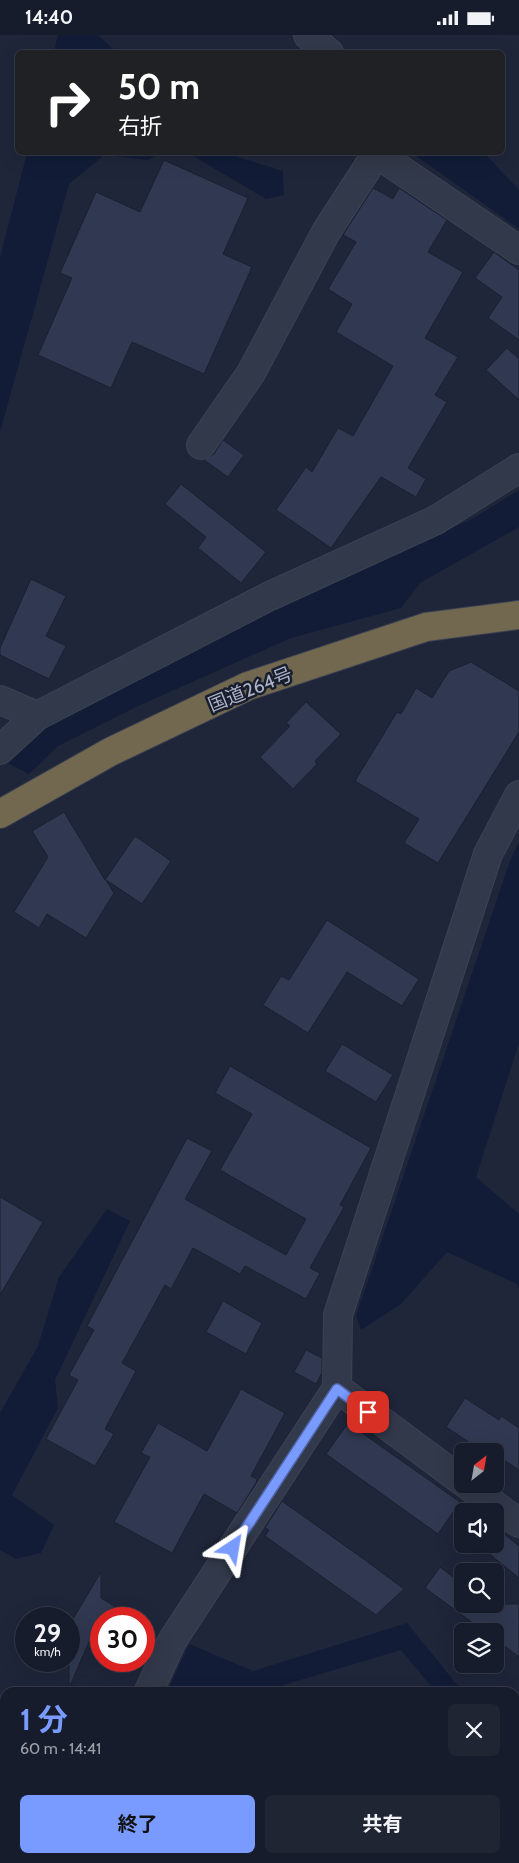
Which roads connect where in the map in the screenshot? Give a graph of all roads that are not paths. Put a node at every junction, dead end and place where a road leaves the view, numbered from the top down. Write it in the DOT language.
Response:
graph roads {
  1 [pos="308,35"];
  2 [pos="326,50"];
  3 [pos="377,155"];
  4 [pos="381,155"];
  5 [pos="519,250"];
  6 [pos="201,445"];
  7 [pos="519,468"];
  8 [pos="519,615"];
  9 [pos="0,700"];
  10 [pos="37,716"];
  11 [pos="0,750"];
  12 [pos="519,795"];
  13 [pos="0,814"];
  14 [pos="337,1389"];
  15 [pos="454,1475"];
  16 [pos="478,1493"];
  17 [pos="519,1523"];
  18 [pos="151,1687"];
  1 -- 2 [label="street"];
  3 -- 6 [label="street"];
  4 -- 5 [label="street"];
  7 -- 10 [label="street"];
  8 -- 13 [label="highway, 国道264号"];
  9 -- 10 [label="street"];
  10 -- 11 [label="street"];
  12 -- 14 [label="street"];
  14 -- 15 [label="street"];
  14 -- 18 [label="street"];
  16 -- 17 [label="street"];
}
